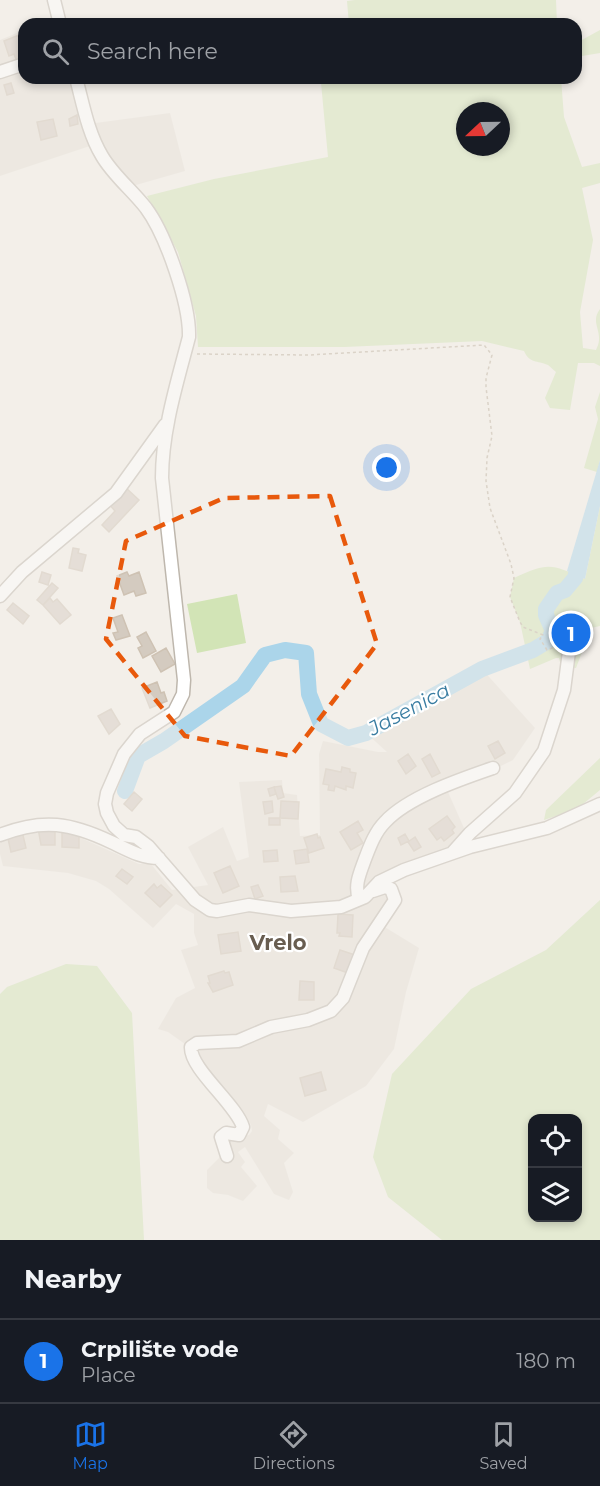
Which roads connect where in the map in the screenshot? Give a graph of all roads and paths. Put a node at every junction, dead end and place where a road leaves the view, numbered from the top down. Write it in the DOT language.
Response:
graph roads {
  1 [pos="54,0"];
  2 [pos="58,18"];
  3 [pos="18,66"];
  4 [pos="0,72"];
  5 [pos="78,84"];
  6 [pos="185,352"];
  7 [pos="169,419"];
  8 [pos="0,596"];
  9 [pos="570,644"];
  10 [pos="555,647"];
  11 [pos="493,768"];
  12 [pos="600,804"];
  13 [pos="0,835"];
  14 [pos="453,852"];
  15 [pos="159,858"];
  16 [pos="364,896"];
  17 [pos="227,1156"];
  1 -- 2 [label="street"];
  3 -- 4 [label="street"];
  5 -- 6 [label="street"];
  6 -- 7 [label="street"];
  6 -- 10 [label="path"];
  7 -- 8 [label="street"];
  7 -- 15 [label="street"];
  9 -- 14 [label="street"];
  11 -- 16 [label="street"];
  12 -- 14 [label="street"];
  13 -- 15 [label="street"];
  14 -- 16 [label="street"];
  15 -- 16 [label="street"];
  16 -- 17 [label="street"];
}
